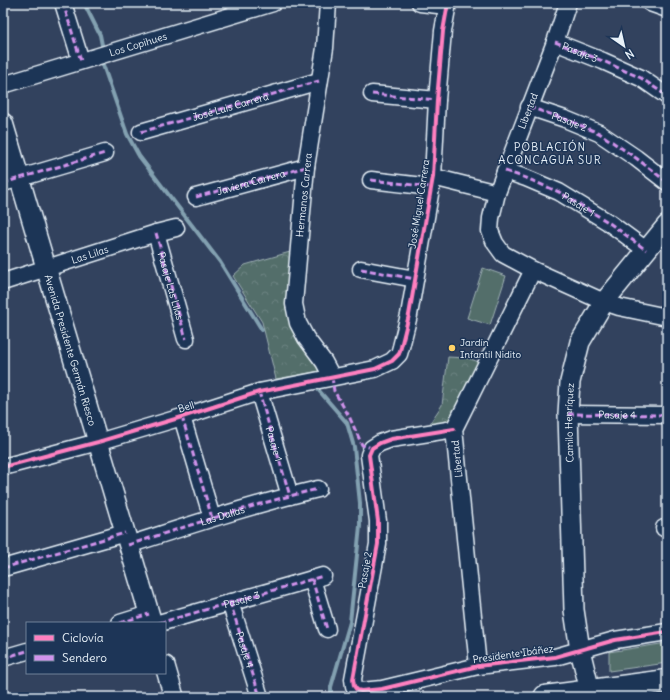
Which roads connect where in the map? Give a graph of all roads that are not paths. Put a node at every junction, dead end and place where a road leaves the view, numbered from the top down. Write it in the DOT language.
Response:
graph roads {
  1 [pos="63,3"];
  2 [pos="272,3"];
  3 [pos="328,3"];
  4 [pos="420,3"];
  5 [pos="568,3"];
  6 [pos="650,3"];
  7 [pos="447,4"];
  8 [pos="667,9"];
  9 [pos="555,42"];
  10 [pos="82,61"];
  11 [pos="320,81"];
  12 [pos="3,85"];
  13 [pos="372,94"];
  14 [pos="667,96"];
  15 [pos="438,100"];
  16 [pos="529,107"];
  17 [pos="3,123"];
  18 [pos="141,132"];
  19 [pos="105,153"];
  20 [pos="306,167"];
  21 [pos="505,171"];
  22 [pos="371,180"];
  23 [pos="11,181"];
  24 [pos="432,182"];
  25 [pos="667,182"];
  26 [pos="497,193"];
  27 [pos="196,197"];
  28 [pos="666,227"];
  29 [pos="176,228"];
  30 [pos="156,233"];
  31 [pos="646,250"];
  32 [pos="46,268"];
  33 [pos="361,269"];
  34 [pos="532,270"];
  35 [pos="415,279"];
  36 [pos="3,282"];
  37 [pos="604,302"];
  38 [pos="667,317"];
  39 [pos="186,339"];
  40 [pos="375,369"];
  41 [pos="332,377"];
  42 [pos="259,392"];
  43 [pos="568,414"];
  44 [pos="667,416"];
  45 [pos="182,417"];
  46 [pos="454,429"];
  47 [pos="98,442"];
  48 [pos="3,467"];
  49 [pos="318,490"];
  50 [pos="290,496"];
  51 [pos="212,518"];
  52 [pos="127,539"];
  53 [pos="3,568"];
  54 [pos="230,602"];
  55 [pos="153,620"];
  56 [pos="131,622"];
  57 [pos="327,629"];
  58 [pos="667,632"];
  59 [pos="580,650"];
  60 [pos="26,651"];
  61 [pos="3,658"];
  62 [pos="478,666"];
  63 [pos="166,669"];
  64 [pos="667,682"];
  65 [pos="361,691"];
  66 [pos="590,691"];
  67 [pos="174,697"];
  68 [pos="260,697"];
  69 [pos="545,697"];
  1 -- 10 [label="street"];
  2 -- 10 [label="street, Los Copihues"];
  3 -- 11 [label="street, Hermanos Carrera"];
  4 -- 7 [label="street"];
  5 -- 9 [label="street, Libertad"];
  6 -- 8 [label="street"];
  7 -- 15 [label="street, José Miguel Carrera"];
  9 -- 14 [label="street, Pasaje 3"];
  9 -- 16 [label="street, Libertad"];
  10 -- 12 [label="street, Los Copihues"];
  11 -- 18 [label="street, José Luis Carrera"];
  11 -- 20 [label="street, Hermanos Carrera"];
  13 -- 15 [label="street"];
  15 -- 24 [label="street, José Miguel Carrera"];
  16 -- 21 [label="street, Libertad"];
  16 -- 25 [label="street, Pasaje 2"];
  17 -- 23 [label="street, Avenida Presidente Germán Riesco"];
  19 -- 23 [label="street"];
  20 -- 27 [label="street, Javiera Carrera"];
  20 -- 41 [label="street, Hermanos Carrera"];
  21 -- 26 [label="street, Libertad"];
  21 -- 31 [label="street, Pasaje 1"];
  22 -- 24 [label="street"];
  23 -- 32 [label="street, Avenida Presidente Germán Riesco"];
  24 -- 26 [label="street"];
  24 -- 35 [label="street, José Miguel Carrera"];
  26 -- 34 [label="street, Libertad"];
  28 -- 31 [label="street, Camilo Henríquez"];
  29 -- 30 [label="street, Las Lilas"];
  30 -- 32 [label="street, Las Lilas"];
  30 -- 39 [label="street, Pasaje Las Lilas"];
  31 -- 37 [label="street, Camilo Henríquez"];
  32 -- 36 [label="street, Las Lilas"];
  32 -- 47 [label="street, Avenida Presidente Germán Riesco"];
  33 -- 35 [label="street"];
  34 -- 37 [label="street, Libertad"];
  34 -- 46 [label="street, Libertad"];
  35 -- 40 [label="street, José Miguel Carrera"];
  37 -- 38 [label="street, Libertad"];
  37 -- 43 [label="street, Camilo Henríquez"];
  40 -- 41 [label="street, Bell"];
  41 -- 42 [label="street, Bell"];
  42 -- 45 [label="street, Bell"];
  42 -- 50 [label="street, Pasaje 1"];
  43 -- 44 [label="street, Pasaje 4"];
  43 -- 59 [label="street, Camilo Henríquez"];
  45 -- 47 [label="street, Bell"];
  45 -- 51 [label="street"];
  46 -- 62 [label="street, Libertad"];
  46 -- 65 [label="street, Pasaje 2"];
  47 -- 48 [label="street, Bell"];
  47 -- 52 [label="street, Avenida Presidente Germán Riesco"];
  49 -- 50 [label="street, Las Dalias"];
  50 -- 51 [label="street, Las Dalias"];
  51 -- 52 [label="street, Las Dalias"];
  52 -- 53 [label="street, Las Dalias"];
  52 -- 55 [label="street, Avenida Presidente Germán Riesco"];
  54 -- 55 [label="street, Pasaje 3"];
  54 -- 57 [label="street, Pasaje 3"];
  54 -- 68 [label="street, Pasaje 4"];
  55 -- 56 [label="street, Pasaje 3"];
  58 -- 59 [label="street, Presidente Ibáñez"];
  59 -- 62 [label="street, Presidente Ibáñez"];
  59 -- 66 [label="street"];
  60 -- 61 [label="street"];
  62 -- 65 [label="street, Presidente Ibáñez"];
  63 -- 67 [label="street"];
  64 -- 66 [label="main road"];
  66 -- 69 [label="main road"];
}
